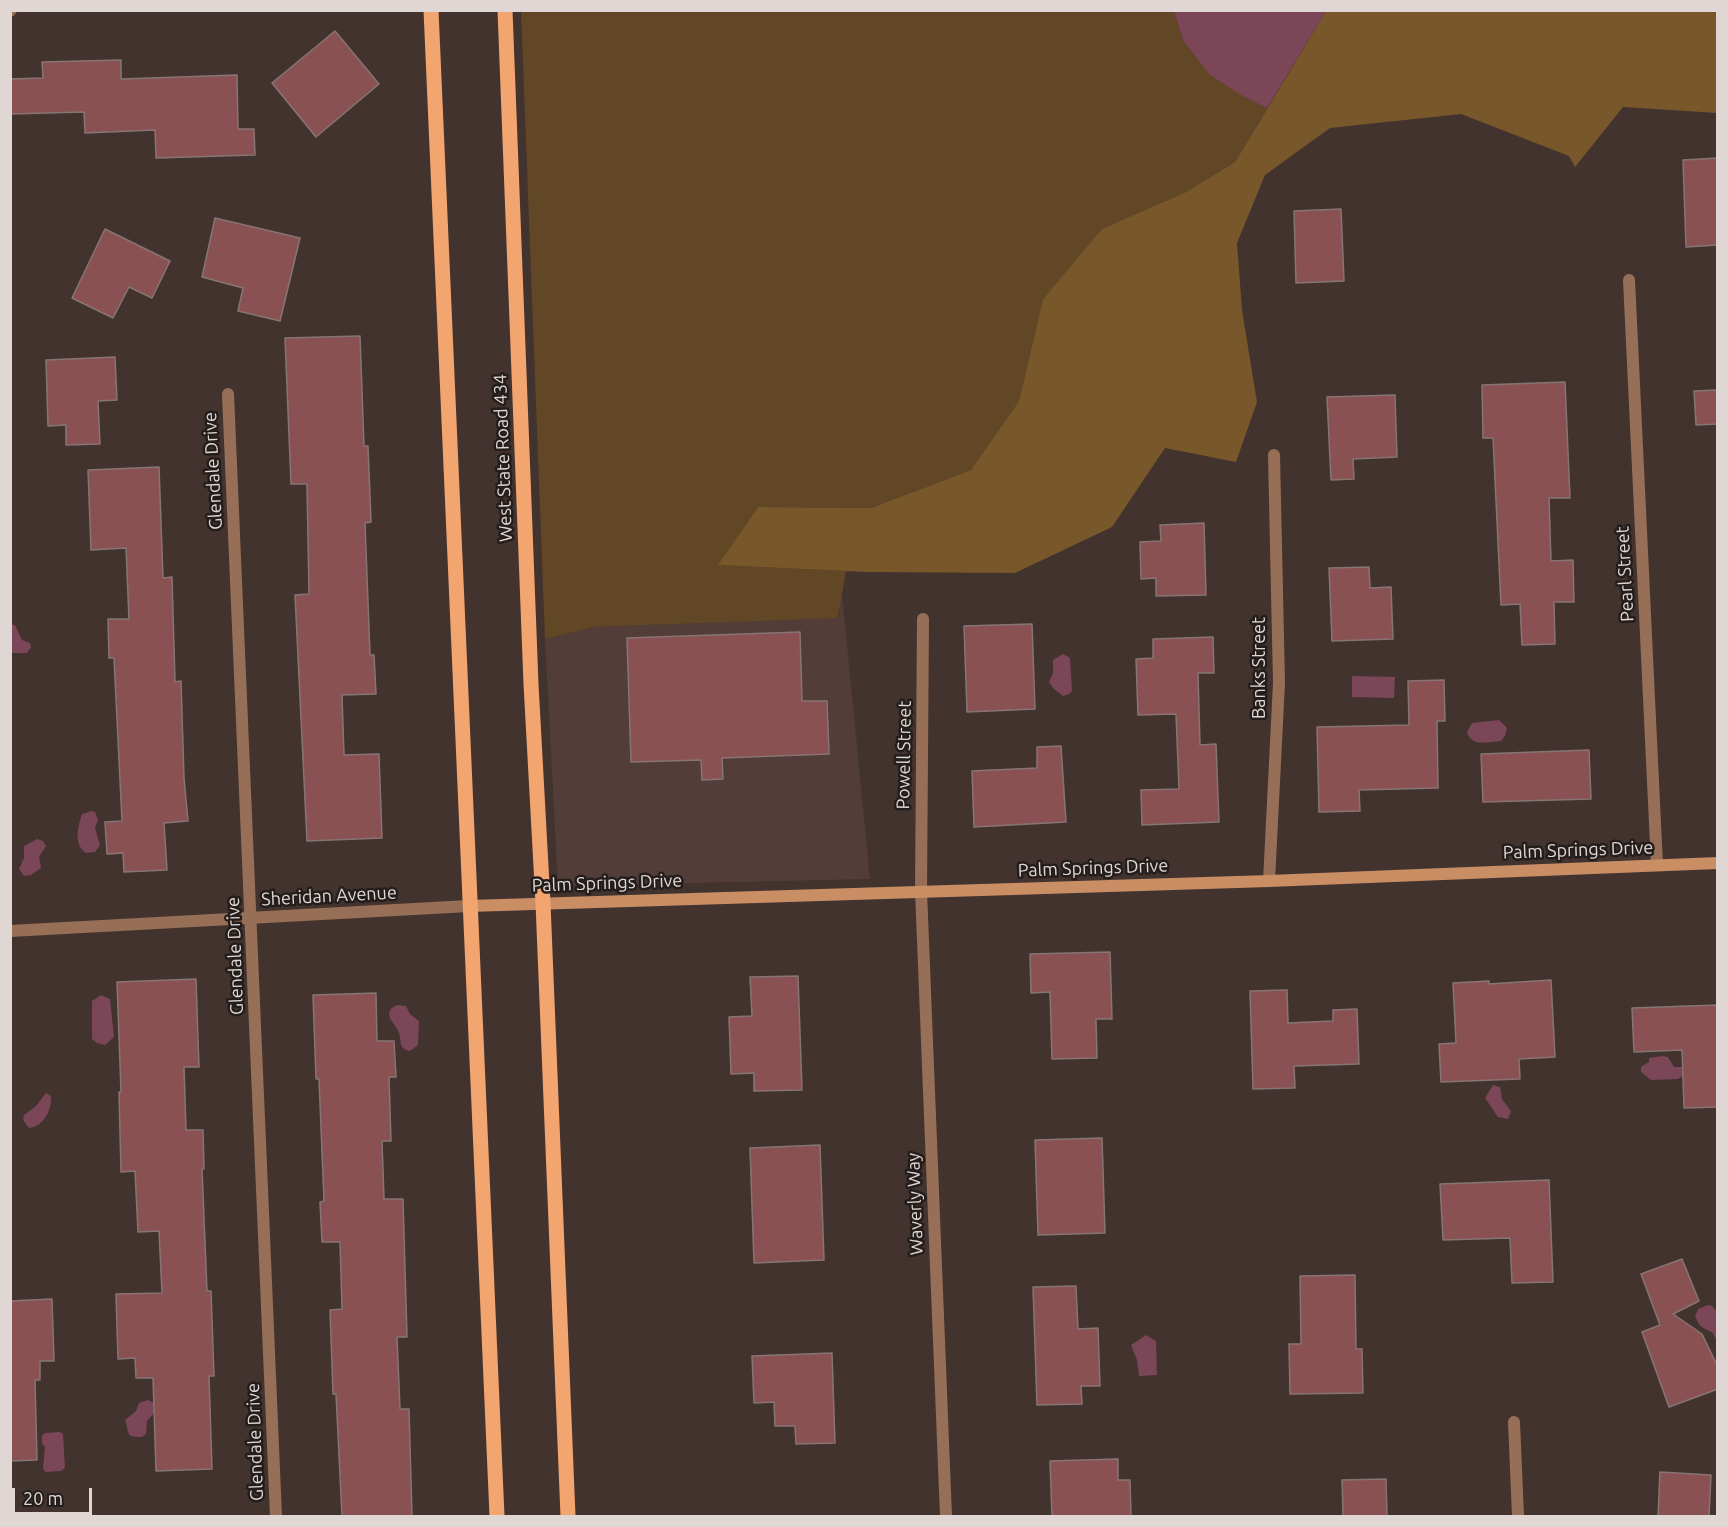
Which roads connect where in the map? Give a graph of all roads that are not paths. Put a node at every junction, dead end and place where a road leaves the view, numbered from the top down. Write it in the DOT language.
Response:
graph roads {
  1 [pos="431,10"];
  2 [pos="505,10"];
  3 [pos="1629,280"];
  4 [pos="228,394"];
  5 [pos="1274,455"];
  6 [pos="923,619"];
  7 [pos="1718,863"];
  8 [pos="1657,865"];
  9 [pos="1269,881"];
  10 [pos="921,891"];
  11 [pos="543,903"];
  12 [pos="469,906"];
  13 [pos="251,919"];
  14 [pos="10,931"];
  15 [pos="1514,1422"];
  16 [pos="276,1516"];
  17 [pos="497,1516"];
  18 [pos="568,1516"];
  19 [pos="946,1516"];
  20 [pos="1518,1516"];
  1 -- 12 [label="main road"];
  2 -- 11 [label="main road, West State Road 434"];
  3 -- 8 [label="street, Pearl Street"];
  4 -- 13 [label="street, Glendale Drive"];
  5 -- 9 [label="street, Banks Street"];
  6 -- 10 [label="street, Powell Street"];
  7 -- 8 [label="street, Palm Springs Drive"];
  8 -- 9 [label="street, Palm Springs Drive"];
  9 -- 10 [label="street, Palm Springs Drive"];
  10 -- 11 [label="street, Palm Springs Drive"];
  10 -- 19 [label="street, Waverly Way"];
  11 -- 12 [label="street, Palm Springs Drive"];
  11 -- 18 [label="main road, West State Road 434"];
  12 -- 13 [label="street, Sheridan Avenue"];
  12 -- 17 [label="main road"];
  13 -- 14 [label="street, Sheridan Avenue"];
  13 -- 16 [label="street, Glendale Drive"];
  15 -- 20 [label="street"];
}
